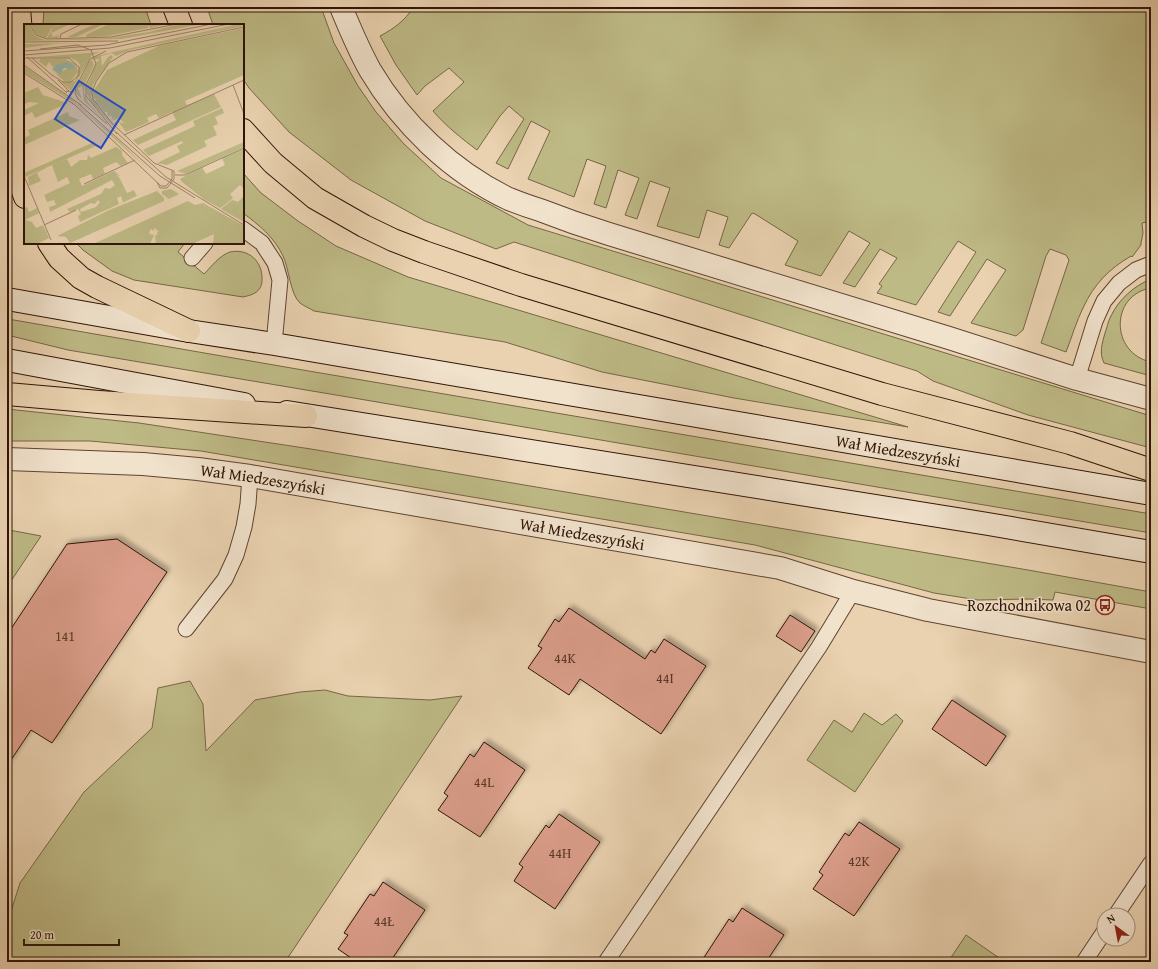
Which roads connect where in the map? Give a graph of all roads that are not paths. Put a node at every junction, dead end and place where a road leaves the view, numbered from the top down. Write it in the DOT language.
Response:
graph roads {
  1 [pos="19,7"];
  2 [pos="174,7"];
  3 [pos="342,7"];
  4 [pos="181,24"];
  5 [pos="244,131"];
  6 [pos="15,147"];
  7 [pos="7,183"];
  8 [pos="24,194"];
  9 [pos="244,230"];
  10 [pos="50,244"];
  11 [pos="204,244"];
  12 [pos="192,258"];
  13 [pos="1151,264"];
  14 [pos="7,298"];
  15 [pos="189,331"];
  16 [pos="274,344"];
  17 [pos="7,360"];
  18 [pos="1077,379"];
  19 [pos="7,394"];
  20 [pos="1151,398"];
  21 [pos="306,416"];
  22 [pos="7,459"];
  23 [pos="1151,470"];
  24 [pos="250,476"];
  25 [pos="1151,494"];
  26 [pos="1151,552"];
  27 [pos="853,592"];
  28 [pos="186,629"];
  29 [pos="1151,652"];
  30 [pos="1151,863"];
  31 [pos="1121,907"];
  32 [pos="1096,944"];
  33 [pos="606,962"];
  34 [pos="1084,962"];
  1 -- 6 [label="highway"];
  2 -- 4 [label="highway"];
  3 -- 18 [label="main road"];
  5 -- 23 [label="highway"];
  6 -- 7 [label="highway"];
  6 -- 8 [label="highway"];
  9 -- 16 [label="lane"];
  10 -- 15 [label="highway"];
  11 -- 12 [label="lane"];
  13 -- 18 [label="lane"];
  14 -- 15 [label="main road, Wał Miedzeszyński"];
  15 -- 16 [label="main road, Wał Miedzeszyński"];
  16 -- 25 [label="main road, Wał Miedzeszyński"];
  17 -- 21 [label="main road"];
  18 -- 20 [label="main road"];
  19 -- 21 [label="highway"];
  21 -- 26 [label="main road"];
  22 -- 24 [label="main road, Wał Miedzeszyński"];
  24 -- 27 [label="main road, Wał Miedzeszyński"];
  24 -- 28 [label="lane"];
  27 -- 29 [label="main road, Wał Miedzeszyński"];
  27 -- 33 [label="lane"];
  30 -- 31 [label="lane"];
  32 -- 34 [label="lane"];
}
